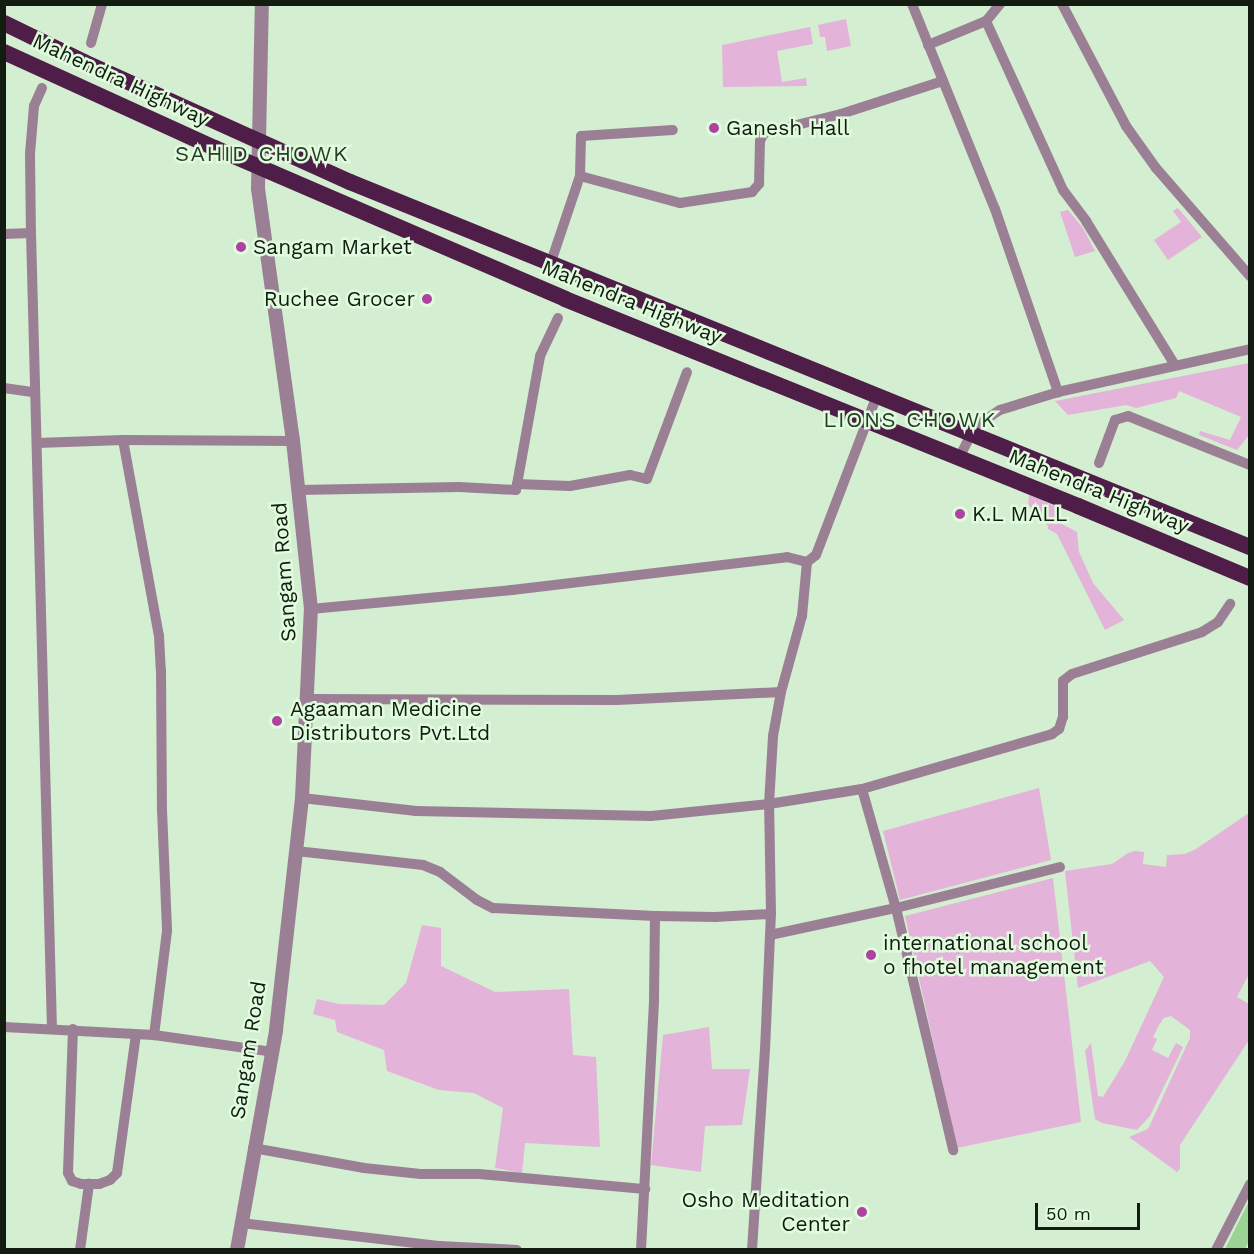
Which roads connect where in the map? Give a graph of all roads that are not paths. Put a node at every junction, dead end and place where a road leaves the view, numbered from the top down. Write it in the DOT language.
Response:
graph roads {
  1 [pos="102,4"];
  2 [pos="262,4"];
  3 [pos="912,4"];
  4 [pos="1000,4"];
  5 [pos="1062,4"];
  6 [pos="986,21"];
  7 [pos="4,23"];
  8 [pos="91,43"];
  9 [pos="928,45"];
  10 [pos="4,52"];
  11 [pos="943,81"];
  12 [pos="42,88"];
  13 [pos="673,130"];
  14 [pos="258,141"];
  15 [pos="257,165"];
  16 [pos="580,176"];
  17 [pos="31,233"];
  18 [pos="4,234"];
  19 [pos="551,262"];
  20 [pos="1250,276"];
  21 [pos="558,318"];
  22 [pos="1250,349"];
  23 [pos="1175,365"];
  24 [pos="687,372"];
  25 [pos="4,388"];
  26 [pos="34,392"];
  27 [pos="1058,392"];
  28 [pos="877,395"];
  29 [pos="867,421"];
  30 [pos="972,433"];
  31 [pos="123,440"];
  32 [pos="293,441"];
  33 [pos="37,443"];
  34 [pos="959,458"];
  35 [pos="1099,463"];
  36 [pos="1250,465"];
  37 [pos="517,484"];
  38 [pos="299,490"];
  39 [pos="1250,547"];
  40 [pos="807,562"];
  41 [pos="1250,578"];
  42 [pos="1230,604"];
  43 [pos="311,609"];
  44 [pos="781,692"];
  45 [pos="309,699"];
  46 [pos="862,789"];
  47 [pos="302,798"];
  48 [pos="769,804"];
  49 [pos="296,851"];
  50 [pos="1060,867"];
  51 [pos="896,908"];
  52 [pos="771,914"];
  53 [pos="655,916"];
  54 [pos="770,934"];
  55 [pos="4,1027"];
  56 [pos="52,1028"];
  57 [pos="73,1029"];
  58 [pos="136,1034"];
  59 [pos="154,1035"];
  60 [pos="273,1052"];
  61 [pos="253,1148"];
  62 [pos="953,1149"];
  63 [pos="89,1184"];
  64 [pos="1250,1184"];
  65 [pos="645,1188"];
  66 [pos="241,1223"];
  67 [pos="80,1250"];
  68 [pos="237,1250"];
  69 [pos="517,1250"];
  70 [pos="641,1250"];
  71 [pos="752,1250"];
  72 [pos="1216,1250"];
  1 -- 8 [label="street"];
  2 -- 14 [label="street, Sangam Road"];
  3 -- 9 [label="street"];
  4 -- 6 [label="street"];
  5 -- 20 [label="street"];
  6 -- 9 [label="street"];
  6 -- 23 [label="street"];
  7 -- 14 [label="highway, Mahendra Highway"];
  9 -- 11 [label="street"];
  10 -- 15 [label="highway, Mahendra Highway"];
  11 -- 16 [label="street"];
  11 -- 27 [label="street"];
  12 -- 17 [label="street"];
  13 -- 16 [label="street"];
  14 -- 15 [label="street, Sangam Road"];
  14 -- 19 [label="highway, Mahendra Highway"];
  15 -- 29 [label="highway, Mahendra Highway"];
  15 -- 32 [label="street, Sangam Road"];
  16 -- 19 [label="street"];
  17 -- 18 [label="street"];
  17 -- 26 [label="street"];
  19 -- 28 [label="highway, Mahendra Highway"];
  21 -- 37 [label="street"];
  22 -- 23 [label="street"];
  23 -- 27 [label="street"];
  24 -- 37 [label="street"];
  25 -- 26 [label="street"];
  26 -- 33 [label="street"];
  27 -- 30 [label="street"];
  28 -- 29 [label="street"];
  28 -- 30 [label="highway, Mahendra Highway"];
  29 -- 34 [label="highway, Mahendra Highway"];
  29 -- 40 [label="street"];
  30 -- 34 [label="street"];
  30 -- 39 [label="highway, Mahendra Highway"];
  31 -- 32 [label="street"];
  31 -- 33 [label="street"];
  31 -- 59 [label="street"];
  32 -- 38 [label="street, Sangam Road"];
  33 -- 56 [label="street"];
  34 -- 41 [label="highway, Mahendra Highway"];
  35 -- 36 [label="street"];
  37 -- 38 [label="street"];
  38 -- 43 [label="street, Sangam Road"];
  40 -- 43 [label="street"];
  40 -- 44 [label="street"];
  42 -- 46 [label="street"];
  43 -- 45 [label="street, Sangam Road"];
  44 -- 45 [label="street"];
  44 -- 48 [label="street"];
  45 -- 47 [label="street, Sangam Road"];
  46 -- 48 [label="street"];
  46 -- 51 [label="street"];
  47 -- 48 [label="street"];
  47 -- 49 [label="street, Sangam Road"];
  48 -- 52 [label="street"];
  49 -- 53 [label="street"];
  49 -- 60 [label="street, Sangam Road"];
  50 -- 51 [label="street"];
  51 -- 54 [label="street"];
  51 -- 62 [label="street"];
  52 -- 53 [label="street"];
  52 -- 54 [label="street"];
  53 -- 65 [label="street"];
  54 -- 71 [label="street"];
  55 -- 56 [label="street"];
  56 -- 57 [label="street"];
  57 -- 58 [label="street"];
  57 -- 63 [label="street"];
  58 -- 59 [label="street"];
  58 -- 63 [label="street"];
  59 -- 60 [label="street"];
  60 -- 61 [label="street, Sangam Road"];
  61 -- 65 [label="street"];
  61 -- 66 [label="street, Sangam Road"];
  63 -- 67 [label="street"];
  64 -- 72 [label="street"];
  65 -- 70 [label="street"];
  66 -- 68 [label="street, Sangam Road"];
  66 -- 69 [label="street"];
}
